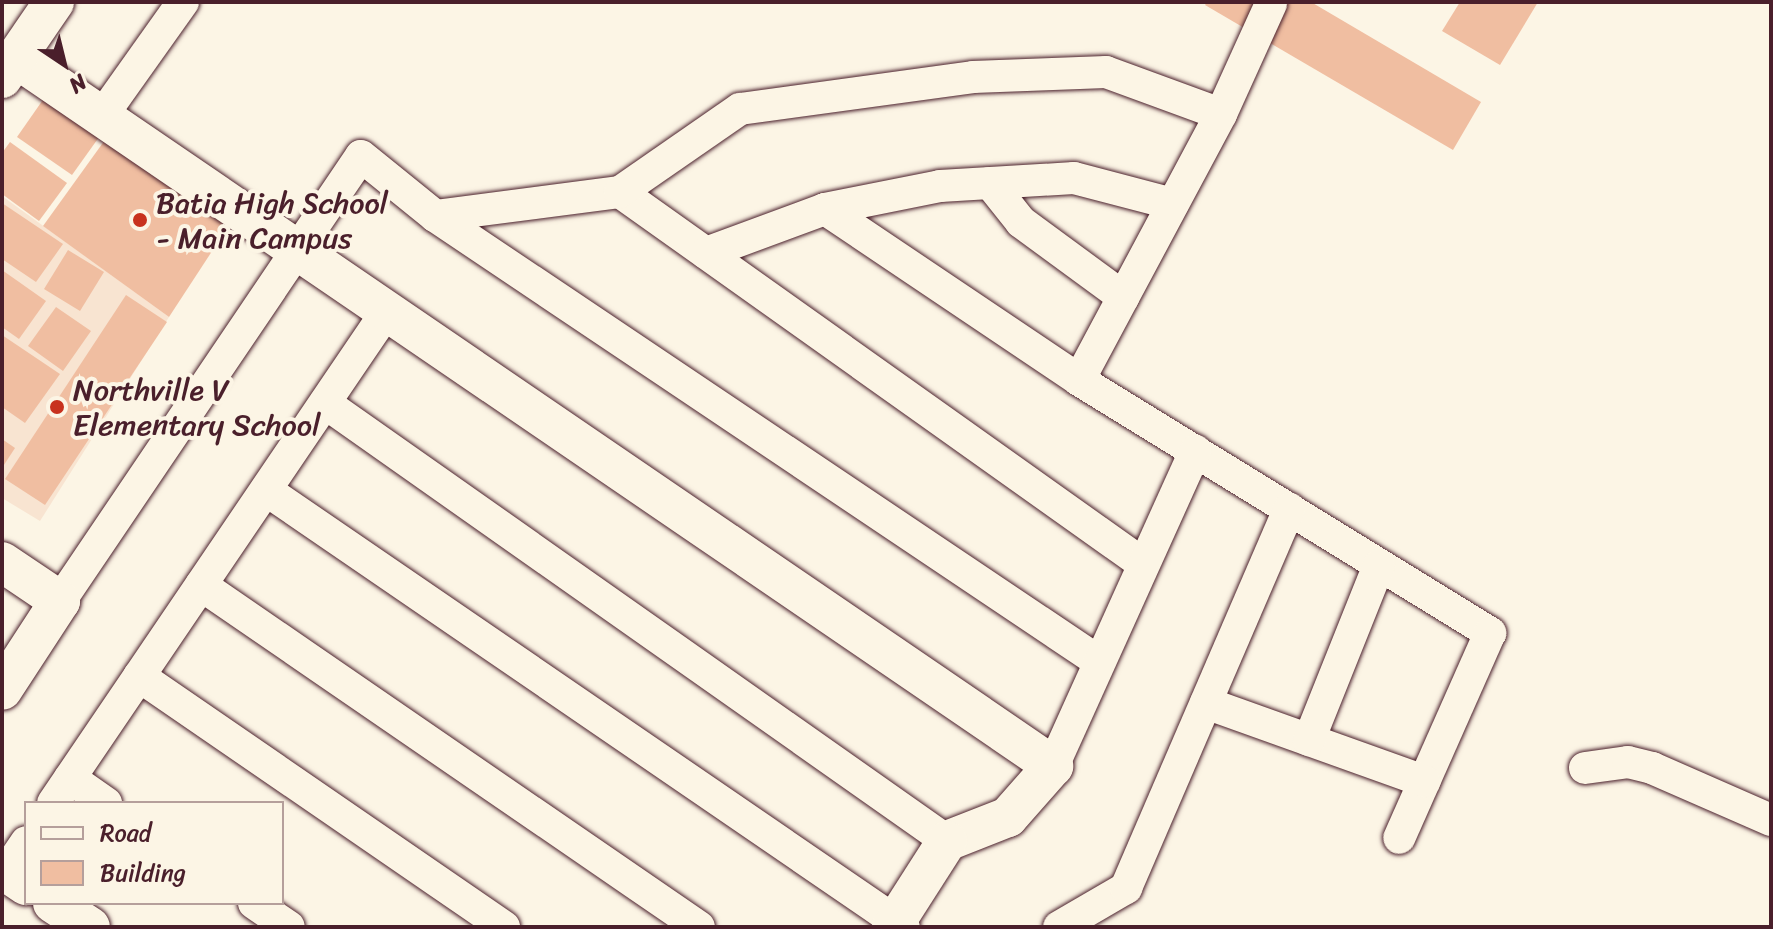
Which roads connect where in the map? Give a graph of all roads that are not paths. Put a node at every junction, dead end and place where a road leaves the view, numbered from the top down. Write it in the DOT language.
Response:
graph roads {
  1 [pos="54,2"];
  2 [pos="183,2"];
  3 [pos="1271,4"];
  4 [pos="9,68"];
  5 [pos="1221,114"];
  6 [pos="102,116"];
  7 [pos="990,183"];
  8 [pos="620,192"];
  9 [pos="1173,204"];
  10 [pos="825,209"];
  11 [pos="435,216"];
  12 [pos="299,251"];
  13 [pos="706,253"];
  14 [pos="1123,297"];
  15 [pos="387,311"];
  16 [pos="1079,380"];
  17 [pos="325,403"];
  18 [pos="1195,451"];
  19 [pos="266,490"];
  20 [pos="1289,509"];
  21 [pos="2,562"];
  22 [pos="1143,564"];
  23 [pos="1379,565"];
  24 [pos="201,585"];
  25 [pos="60,601"];
  26 [pos="1098,661"];
  27 [pos="139,676"];
  28 [pos="2,690"];
  29 [pos="1206,703"];
  30 [pos="1309,740"];
  31 [pos="1053,766"];
  32 [pos="1585,768"];
  33 [pos="1424,781"];
  34 [pos="61,790"];
  35 [pos="99,801"];
  36 [pos="1771,820"];
  37 [pos="1399,838"];
  38 [pos="947,841"];
  39 [pos="56,905"];
  40 [pos="257,905"];
  41 [pos="897,925"];
  42 [pos="90,927"];
  43 [pos="289,927"];
  44 [pos="504,927"];
  45 [pos="699,927"];
  46 [pos="1059,927"];
  1 -- 4 [label="street"];
  2 -- 6 [label="street"];
  3 -- 5 [label="street"];
  4 -- 6 [label="street"];
  5 -- 8 [label="street"];
  5 -- 9 [label="street"];
  6 -- 12 [label="street"];
  7 -- 9 [label="street"];
  7 -- 10 [label="street"];
  7 -- 14 [label="street"];
  8 -- 11 [label="street"];
  8 -- 13 [label="street"];
  9 -- 14 [label="street"];
  10 -- 13 [label="street"];
  10 -- 16 [label="street"];
  11 -- 12 [label="street"];
  11 -- 26 [label="street"];
  12 -- 15 [label="street"];
  12 -- 25 [label="street"];
  13 -- 22 [label="street"];
  14 -- 16 [label="street"];
  15 -- 17 [label="street"];
  15 -- 31 [label="street"];
  16 -- 18 [label="street"];
  17 -- 19 [label="street"];
  17 -- 38 [label="street"];
  18 -- 20 [label="street"];
  18 -- 22 [label="street"];
  19 -- 24 [label="street"];
  19 -- 41 [label="street"];
  20 -- 23 [label="street"];
  20 -- 29 [label="street"];
  21 -- 25 [label="street"];
  22 -- 26 [label="street"];
  23 -- 30 [label="street"];
  23 -- 33 [label="street"];
  24 -- 27 [label="street"];
  24 -- 45 [label="street"];
  25 -- 28 [label="street"];
  26 -- 31 [label="street"];
  27 -- 34 [label="street"];
  27 -- 44 [label="street"];
  29 -- 30 [label="street"];
  29 -- 46 [label="street"];
  30 -- 33 [label="street"];
  31 -- 38 [label="street"];
  32 -- 36 [label="street"];
  33 -- 37 [label="street"];
  34 -- 35 [label="street"];
  38 -- 41 [label="street"];
  39 -- 42 [label="street"];
  40 -- 43 [label="street"];
}
